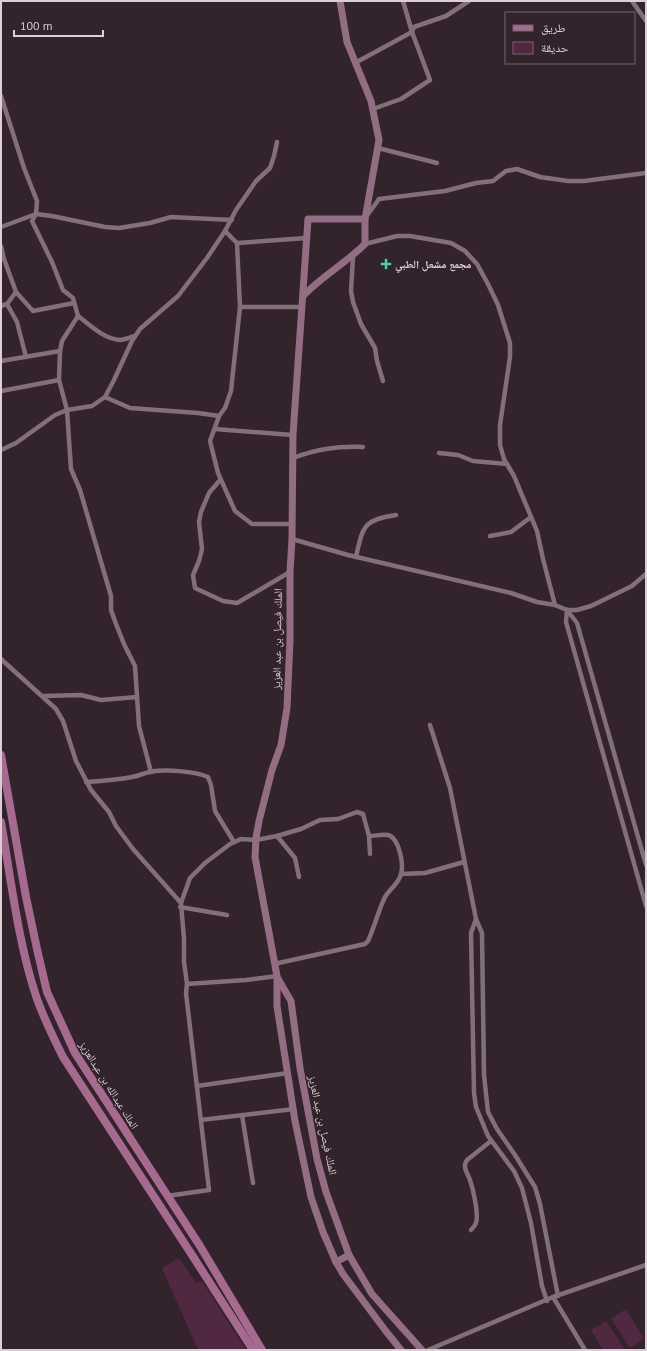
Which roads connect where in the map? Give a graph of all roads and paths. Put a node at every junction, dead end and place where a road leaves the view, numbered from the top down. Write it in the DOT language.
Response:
graph roads {
  1 [pos="340,1"];
  2 [pos="403,1"];
  3 [pos="469,1"];
  4 [pos="632,1"];
  5 [pos="646,21"];
  6 [pos="412,32"];
  7 [pos="355,63"];
  8 [pos="1,96"];
  9 [pos="373,109"];
  10 [pos="277,142"];
  11 [pos="378,148"];
  12 [pos="437,163"];
  13 [pos="646,173"];
  14 [pos="36,214"];
  15 [pos="365,219"];
  16 [pos="232,220"];
  17 [pos="1,227"];
  18 [pos="225,232"];
  19 [pos="307,238"];
  20 [pos="237,243"];
  21 [pos="365,244"];
  22 [pos="1,246"];
  23 [pos="352,257"];
  24 [pos="2,259"];
  25 [pos="16,292"];
  26 [pos="303,296"];
  27 [pos="74,303"];
  28 [pos="7,304"];
  29 [pos="1,306"];
  30 [pos="240,307"];
  31 [pos="303,307"];
  32 [pos="78,316"];
  33 [pos="136,336"];
  34 [pos="60,351"];
  35 [pos="26,357"];
  36 [pos="1,362"];
  37 [pos="59,380"];
  38 [pos="383,381"];
  39 [pos="1,391"];
  40 [pos="104,397"];
  41 [pos="67,410"];
  42 [pos="219,416"];
  43 [pos="214,429"];
  44 [pos="293,435"];
  45 [pos="363,447"];
  46 [pos="1,450"];
  47 [pos="439,453"];
  48 [pos="293,458"];
  49 [pos="506,464"];
  50 [pos="220,480"];
  51 [pos="396,515"];
  52 [pos="531,517"];
  53 [pos="292,524"];
  54 [pos="490,536"];
  55 [pos="292,539"];
  56 [pos="356,557"];
  57 [pos="290,572"];
  58 [pos="646,574"];
  59 [pos="555,605"];
  60 [pos="567,610"];
  61 [pos="1,659"];
  62 [pos="43,696"];
  63 [pos="137,697"];
  64 [pos="430,725"];
  65 [pos="1,755"];
  66 [pos="151,772"];
  67 [pos="86,782"];
  68 [pos="1,822"];
  69 [pos="277,836"];
  70 [pos="369,836"];
  71 [pos="256,840"];
  72 [pos="234,842"];
  73 [pos="370,854"];
  74 [pos="464,862"];
  75 [pos="646,864"];
  76 [pos="401,874"];
  77 [pos="299,877"];
  78 [pos="181,905"];
  79 [pos="646,906"];
  80 [pos="227,915"];
  81 [pos="476,918"];
  82 [pos="274,964"];
  83 [pos="277,976"];
  84 [pos="187,984"];
  85 [pos="288,1074"];
  86 [pos="197,1086"];
  87 [pos="294,1109"];
  88 [pos="242,1115"];
  89 [pos="201,1120"];
  90 [pos="491,1141"];
  91 [pos="253,1183"];
  92 [pos="167,1196"];
  93 [pos="471,1230"];
  94 [pos="349,1255"];
  95 [pos="336,1262"];
  96 [pos="646,1265"];
  97 [pos="555,1297"];
  98 [pos="547,1300"];
  99 [pos="253,1350"];
  100 [pos="262,1350"];
  101 [pos="402,1350"];
  102 [pos="422,1350"];
  103 [pos="428,1350"];
  104 [pos="585,1350"];
  1 -- 7 [label="street"];
  2 -- 6 [label="street"];
  3 -- 6 [label="street"];
  4 -- 5 [label="street"];
  6 -- 7 [label="street"];
  6 -- 9 [label="street"];
  7 -- 9 [label="street"];
  8 -- 14 [label="street"];
  9 -- 11 [label="street"];
  10 -- 16 [label="street"];
  11 -- 12 [label="street"];
  11 -- 15 [label="street"];
  13 -- 15 [label="street"];
  14 -- 16 [label="street"];
  14 -- 17 [label="street"];
  14 -- 27 [label="street"];
  15 -- 19 [label="street, الملك فيصل بن عبد العزيز"];
  15 -- 21 [label="street"];
  16 -- 18 [label="street"];
  18 -- 20 [label="street"];
  18 -- 33 [label="street"];
  19 -- 20 [label="street"];
  19 -- 26 [label="street, الملك فيصل بن عبد العزيز"];
  20 -- 30 [label="street"];
  21 -- 23 [label="street"];
  21 -- 49 [label="street"];
  22 -- 24 [label="street"];
  23 -- 26 [label="street"];
  23 -- 38 [label="street"];
  24 -- 25 [label="street"];
  25 -- 27 [label="street"];
  25 -- 28 [label="street"];
  26 -- 31 [label="street, الملك فيصل بن عبد العزيز"];
  27 -- 32 [label="street"];
  28 -- 29 [label="street"];
  28 -- 35 [label="street"];
  30 -- 31 [label="street"];
  30 -- 42 [label="street"];
  31 -- 44 [label="street, الملك فيصل بن عبد العزيز"];
  32 -- 33 [label="street"];
  32 -- 34 [label="street"];
  33 -- 40 [label="street"];
  34 -- 35 [label="street"];
  34 -- 37 [label="street"];
  35 -- 36 [label="street"];
  37 -- 39 [label="street"];
  37 -- 41 [label="street"];
  40 -- 41 [label="street"];
  40 -- 42 [label="street"];
  41 -- 46 [label="street"];
  41 -- 63 [label="street"];
  42 -- 43 [label="street"];
  43 -- 44 [label="street"];
  43 -- 50 [label="street"];
  44 -- 48 [label="street, الملك فيصل بن عبد العزيز"];
  45 -- 48 [label="street"];
  47 -- 49 [label="street"];
  48 -- 53 [label="street, الملك فيصل بن عبد العزيز"];
  49 -- 52 [label="street"];
  50 -- 53 [label="street"];
  50 -- 57 [label="street"];
  51 -- 56 [label="street"];
  52 -- 54 [label="street"];
  52 -- 59 [label="street"];
  53 -- 55 [label="street, الملك فيصل بن عبد العزيز"];
  55 -- 56 [label="street"];
  55 -- 57 [label="street, الملك فيصل بن عبد العزيز"];
  56 -- 59 [label="street"];
  57 -- 71 [label="street, الملك فيصل بن عبد العزيز"];
  58 -- 60 [label="street"];
  59 -- 60 [label="street"];
  60 -- 75 [label="street"];
  60 -- 79 [label="street"];
  61 -- 62 [label="street"];
  62 -- 63 [label="street"];
  62 -- 67 [label="street"];
  63 -- 66 [label="street"];
  64 -- 74 [label="street"];
  65 -- 92 [label="main road, الملك عبدالله بن عبدالعزيز"];
  66 -- 67 [label="street"];
  66 -- 72 [label="street"];
  67 -- 78 [label="street"];
  68 -- 99 [label="main road, الملك عبدالله بن عبدالعزيز"];
  69 -- 70 [label="street"];
  69 -- 71 [label="street"];
  69 -- 77 [label="street"];
  70 -- 73 [label="street"];
  70 -- 76 [label="street"];
  71 -- 72 [label="street"];
  71 -- 82 [label="street, الملك فيصل بن عبد العزيز"];
  72 -- 78 [label="street"];
  74 -- 76 [label="street"];
  74 -- 81 [label="street"];
  76 -- 82 [label="street"];
  78 -- 80 [label="street"];
  78 -- 84 [label="street"];
  81 -- 90 [label="street"];
  81 -- 97 [label="street"];
  82 -- 83 [label="street, الملك فيصل بن عبد العزيز"];
  83 -- 84 [label="street"];
  83 -- 85 [label="street, الملك فيصل بن عبد العزيز"];
  83 -- 94 [label="street, الملك فيصل بن عبد العزيز"];
  84 -- 86 [label="street"];
  85 -- 86 [label="street"];
  85 -- 87 [label="street, الملك فيصل بن عبد العزيز"];
  86 -- 89 [label="street"];
  87 -- 88 [label="street"];
  87 -- 95 [label="street, الملك فيصل بن عبد العزيز"];
  88 -- 89 [label="street"];
  88 -- 91 [label="street"];
  89 -- 92 [label="street"];
  90 -- 93 [label="street"];
  90 -- 98 [label="street"];
  92 -- 100 [label="main road, الملك عبدالله بن عبدالعزيز"];
  94 -- 95 [label="street"];
  94 -- 102 [label="street, الملك فيصل بن عبد العزيز"];
  95 -- 101 [label="street, الملك فيصل بن عبد العزيز"];
  96 -- 97 [label="street"];
  97 -- 98 [label="street"];
  97 -- 104 [label="street"];
  98 -- 103 [label="street"];
}
